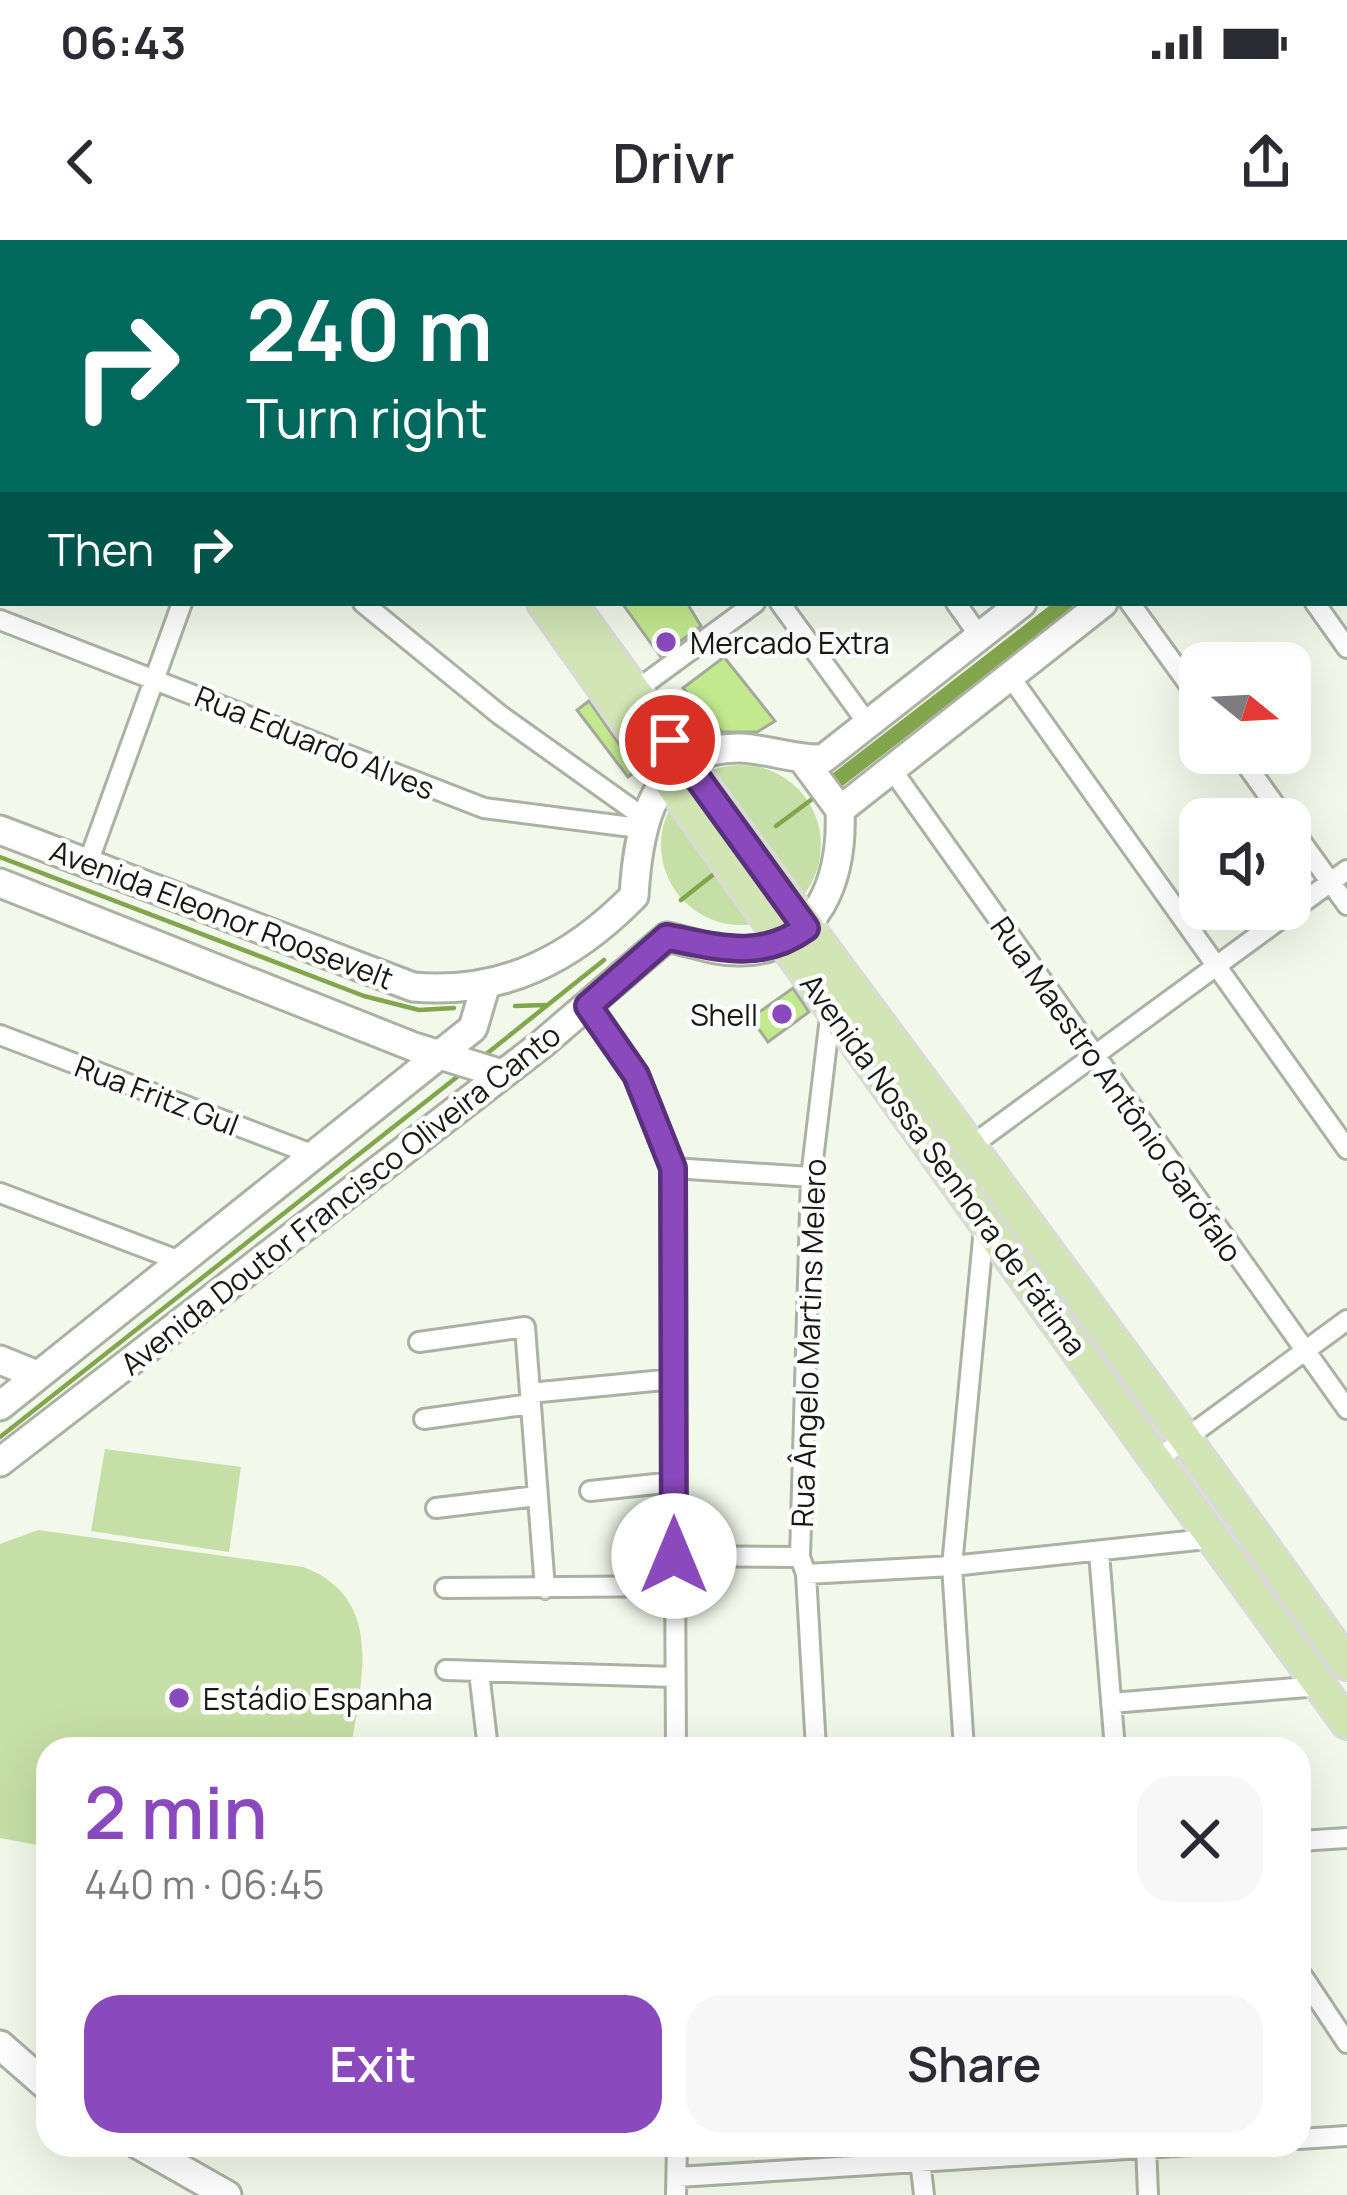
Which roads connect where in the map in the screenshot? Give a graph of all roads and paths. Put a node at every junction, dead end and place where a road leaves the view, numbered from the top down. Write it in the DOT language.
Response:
graph roads {
  1 [pos="181,606"];
  2 [pos="367,606"];
  3 [pos="545,606"];
  4 [pos="573,606"];
  5 [pos="751,606"];
  6 [pos="782,606"];
  7 [pos="958,606"];
  8 [pos="1018,606"];
  9 [pos="1099,606"];
  10 [pos="1132,606"];
  11 [pos="1317,606"];
  12 [pos="0,620"];
  13 [pos="980,637"];
  14 [pos="1344,638"];
  15 [pos="1179,671"];
  16 [pos="1009,675"];
  17 [pos="155,678"];
  18 [pos="635,692"];
  19 [pos="868,724"];
  20 [pos="890,767"];
  21 [pos="809,768"];
  22 [pos="677,770"];
  23 [pos="836,805"];
  24 [pos="641,823"];
  25 [pos="0,830"];
  26 [pos="1311,846"];
  27 [pos="88,862"];
  28 [pos="1339,876"];
  29 [pos="0,884"];
  30 [pos="634,896"];
  31 [pos="1347,905"];
  32 [pos="613,916"];
  33 [pos="795,935"];
  34 [pos="657,946"];
  35 [pos="1214,969"];
  36 [pos="486,984"];
  37 [pos="588,1006"];
  38 [pos="831,1009"];
  39 [pos="0,1035"];
  40 [pos="1094,1058"];
  41 [pos="450,1059"];
  42 [pos="498,1073"];
  43 [pos="971,1146"];
  44 [pos="1347,1149"];
  45 [pos="314,1155"];
  46 [pos="673,1168"];
  47 [pos="811,1177"];
  48 [pos="0,1193"];
  49 [pos="984,1228"];
  50 [pos="180,1261"];
  51 [pos="1347,1320"];
  52 [pos="419,1342"];
  53 [pos="1305,1352"];
  54 [pos="0,1360"];
  55 [pos="674,1379"];
  56 [pos="53,1396"];
  57 [pos="530,1399"];
  58 [pos="0,1406"];
  59 [pos="1347,1409"];
  60 [pos="424,1420"];
  61 [pos="1185,1436"];
  62 [pos="1159,1458"];
  63 [pos="0,1462"];
  64 [pos="674,1482"];
  65 [pos="590,1491"];
  66 [pos="538,1496"];
  67 [pos="436,1508"];
  68 [pos="1216,1538"];
  69 [pos="1099,1553"];
  70 [pos="674,1556"];
  71 [pos="803,1566"];
  72 [pos="952,1566"];
  73 [pos="674,1586"];
  74 [pos="445,1588"];
  75 [pos="545,1589"];
  76 [pos="1347,1664"];
  77 [pos="446,1670"];
  78 [pos="479,1672"];
  79 [pos="675,1676"];
  80 [pos="1320,1686"];
  81 [pos="1111,1703"];
  82 [pos="1347,1723"];
  83 [pos="487,1737"];
  84 [pos="676,1737"];
  85 [pos="815,1737"];
  86 [pos="963,1737"];
  87 [pos="1114,1737"];
  88 [pos="1347,1838"];
  89 [pos="1311,1840"];
  90 [pos="1311,1989"];
  91 [pos="3,2042"];
  92 [pos="1347,2043"];
  93 [pos="36,2075"];
  94 [pos="1347,2136"];
  95 [pos="1311,2138"];
  96 [pos="160,2157"];
  97 [pos="943,2157"];
  98 [pos="1146,2157"];
  99 [pos="920,2160"];
  100 [pos="677,2186"];
  101 [pos="227,2195"];
  102 [pos="924,2195"];
  103 [pos="1148,2195"];
  1 -- 17 [label="street"];
  2 -- 24 [label="street"];
  3 -- 22 [label="main road, Avenida Nossa Senhora de Fátima"];
  4 -- 18 [label="main road, Avenida Nossa Senhora de Fátima"];
  5 -- 18 [label="street"];
  6 -- 19 [label="street"];
  7 -- 13 [label="street"];
  8 -- 13 [label="street"];
  9 -- 16 [label="street"];
  10 -- 15 [label="street"];
  11 -- 14 [label="street"];
  12 -- 17 [label="street, Rua Eduardo Alves"];
  13 -- 19 [label="street"];
  16 -- 20 [label="street"];
  16 -- 35 [label="street"];
  17 -- 24 [label="street, Rua Eduardo Alves"];
  17 -- 27 [label="street"];
  18 -- 22 [label="main road, Avenida Nossa Senhora de Fátima"];
  19 -- 21 [label="street"];
  20 -- 23 [label="street"];
  20 -- 40 [label="street, Rua Maestro Antônio Garófalo"];
  21 -- 22 [label="street"];
  21 -- 23 [label="street"];
  22 -- 24 [label="street"];
  22 -- 33 [label="main road, Avenida Nossa Senhora de Fátima"];
  23 -- 33 [label="street"];
  24 -- 30 [label="street"];
  25 -- 27 [label="street, Avenida Eleonor Roosevelt"];
  26 -- 28 [label="street"];
  27 -- 36 [label="street, Avenida Eleonor Roosevelt"];
  28 -- 31 [label="street"];
  28 -- 35 [label="street"];
  29 -- 41 [label="street, Avenida Eleonor Roosevelt"];
  30 -- 32 [label="street, Avenida Eleonor Roosevelt"];
  30 -- 34 [label="street"];
  32 -- 34 [label="street"];
  32 -- 36 [label="street, Avenida Eleonor Roosevelt"];
  33 -- 34 [label="street"];
  33 -- 38 [label="main road, Avenida Nossa Senhora de Fátima"];
  33 -- 43 [label="main road, Avenida Nossa Senhora de Fátima"];
  34 -- 37 [label="street, Avenida Doutor Francisco Oliveira Canto"];
  35 -- 40 [label="street"];
  35 -- 44 [label="street"];
  36 -- 41 [label="street, Avenida Doutor Francisco Oliveira Canto"];
  37 -- 42 [label="street, Avenida Doutor Francisco Oliveira Canto"];
  37 -- 46 [label="street"];
  38 -- 47 [label="street, Rua Ângelo Martins Melero"];
  38 -- 49 [label="main road, Avenida Nossa Senhora de Fátima"];
  39 -- 45 [label="street, Rua Fritz Gul"];
  40 -- 43 [label="street"];
  40 -- 53 [label="street, Rua Maestro Antônio Garófalo"];
  41 -- 42 [label="street, Avenida Eleonor Roosevelt"];
  41 -- 45 [label="street, Avenida Doutor Francisco Oliveira Canto"];
  42 -- 56 [label="street, Avenida Doutor Francisco Oliveira Canto"];
  43 -- 61 [label="main road, Avenida Nossa Senhora de Fátima"];
  45 -- 50 [label="street, Avenida Doutor Francisco Oliveira Canto"];
  46 -- 47 [label="street"];
  46 -- 55 [label="street"];
  47 -- 71 [label="street, Rua Ângelo Martins Melero"];
  48 -- 50 [label="street"];
  49 -- 62 [label="main road, Avenida Nossa Senhora de Fátima"];
  49 -- 72 [label="street"];
  50 -- 56 [label="street, Avenida Doutor Francisco Oliveira Canto"];
  51 -- 53 [label="street"];
  52 -- 57 [label="street"];
  53 -- 59 [label="street, Rua Maestro Antônio Garófalo"];
  53 -- 61 [label="street"];
  54 -- 56 [label="street"];
  55 -- 57 [label="street"];
  55 -- 64 [label="street"];
  56 -- 58 [label="street"];
  56 -- 63 [label="street"];
  57 -- 60 [label="street"];
  57 -- 66 [label="street"];
  61 -- 62 [label="street"];
  61 -- 76 [label="main road, Avenida Nossa Senhora de Fátima"];
  62 -- 68 [label="main road, Avenida Nossa Senhora de Fátima"];
  64 -- 65 [label="street"];
  64 -- 70 [label="street"];
  66 -- 67 [label="street"];
  66 -- 75 [label="street"];
  68 -- 69 [label="street"];
  68 -- 80 [label="main road, Avenida Nossa Senhora de Fátima"];
  69 -- 72 [label="street"];
  69 -- 81 [label="street"];
  70 -- 71 [label="street"];
  70 -- 73 [label="street"];
  71 -- 72 [label="street"];
  71 -- 85 [label="street, Rua Ângelo Martins Melero"];
  72 -- 86 [label="street"];
  73 -- 75 [label="street"];
  73 -- 79 [label="street"];
  74 -- 75 [label="street"];
  77 -- 78 [label="street"];
  78 -- 79 [label="street"];
  78 -- 83 [label="street"];
  79 -- 84 [label="street"];
  80 -- 81 [label="street"];
  80 -- 82 [label="main road, Avenida Nossa Senhora de Fátima"];
  81 -- 87 [label="street"];
  88 -- 89 [label="street"];
  90 -- 92 [label="street"];
  91 -- 93 [label="street"];
  94 -- 95 [label="street"];
  96 -- 101 [label="street"];
  97 -- 99 [label="street"];
  98 -- 103 [label="street"];
  99 -- 100 [label="street"];
  99 -- 102 [label="street"];
}
